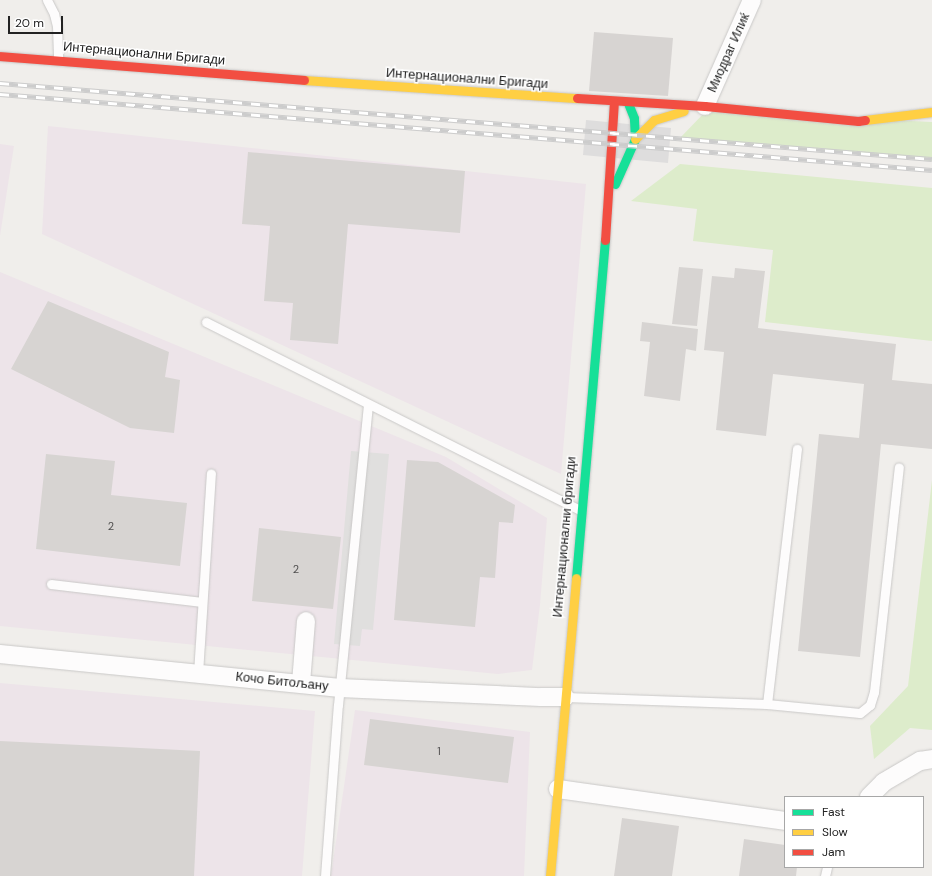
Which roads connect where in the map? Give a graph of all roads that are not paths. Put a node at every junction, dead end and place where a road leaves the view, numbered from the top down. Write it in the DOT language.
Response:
graph roads {
  1 [pos="47,0"];
  2 [pos="752,0"];
  3 [pos="0,56"];
  4 [pos="58,60"];
  5 [pos="614,102"];
  6 [pos="628,103"];
  7 [pos="705,106"];
  8 [pos="932,112"];
  9 [pos="635,139"];
  10 [pos="608,200"];
  11 [pos="206,322"];
  12 [pos="368,404"];
  13 [pos="797,449"];
  14 [pos="899,467"];
  15 [pos="211,473"];
  16 [pos="580,510"];
  17 [pos="51,584"];
  18 [pos="202,602"];
  19 [pos="306,621"];
  20 [pos="0,654"];
  21 [pos="198,673"];
  22 [pos="301,683"];
  23 [pos="340,688"];
  24 [pos="565,696"];
  25 [pos="767,704"];
  26 [pos="932,759"];
  27 [pos="558,789"];
  28 [pos="870,796"];
  29 [pos="784,821"];
  30 [pos="326,876"];
  31 [pos="550,876"];
  1 -- 4 [label="lane"];
  2 -- 7 [label="street, Миодраг Илиќ"];
  3 -- 4 [label="street, Интернационални Бригади"];
  4 -- 5 [label="street, Интернационални Бригади"];
  5 -- 6 [label="street, Интернационални Бригади"];
  5 -- 10 [label="street, Интернационални бригади"];
  6 -- 7 [label="street, Интернационални Бригади"];
  6 -- 9 [label="street, Интернационални бригади"];
  7 -- 8 [label="street, Интернационални Бригади"];
  7 -- 9 [label="street"];
  9 -- 10 [label="street, Интернационални бригади"];
  10 -- 16 [label="street, Интернационални бригади"];
  11 -- 12 [label="lane"];
  12 -- 16 [label="lane"];
  12 -- 23 [label="lane"];
  13 -- 25 [label="lane"];
  14 -- 25 [label="lane"];
  15 -- 18 [label="lane"];
  16 -- 24 [label="street, Интернационални бригади"];
  17 -- 18 [label="lane"];
  18 -- 21 [label="lane"];
  19 -- 22 [label="street"];
  20 -- 21 [label="street, Кочо Битољану"];
  21 -- 22 [label="street, Кочо Битољану"];
  22 -- 23 [label="street, Кочо Битољану"];
  23 -- 24 [label="street, Кочо Битољану"];
  23 -- 30 [label="lane"];
  24 -- 25 [label="lane"];
  24 -- 27 [label="street, Интернационални бригади"];
  26 -- 28 [label="street"];
  27 -- 29 [label="street"];
  27 -- 31 [label="street, Интернационални бригади"];
}
